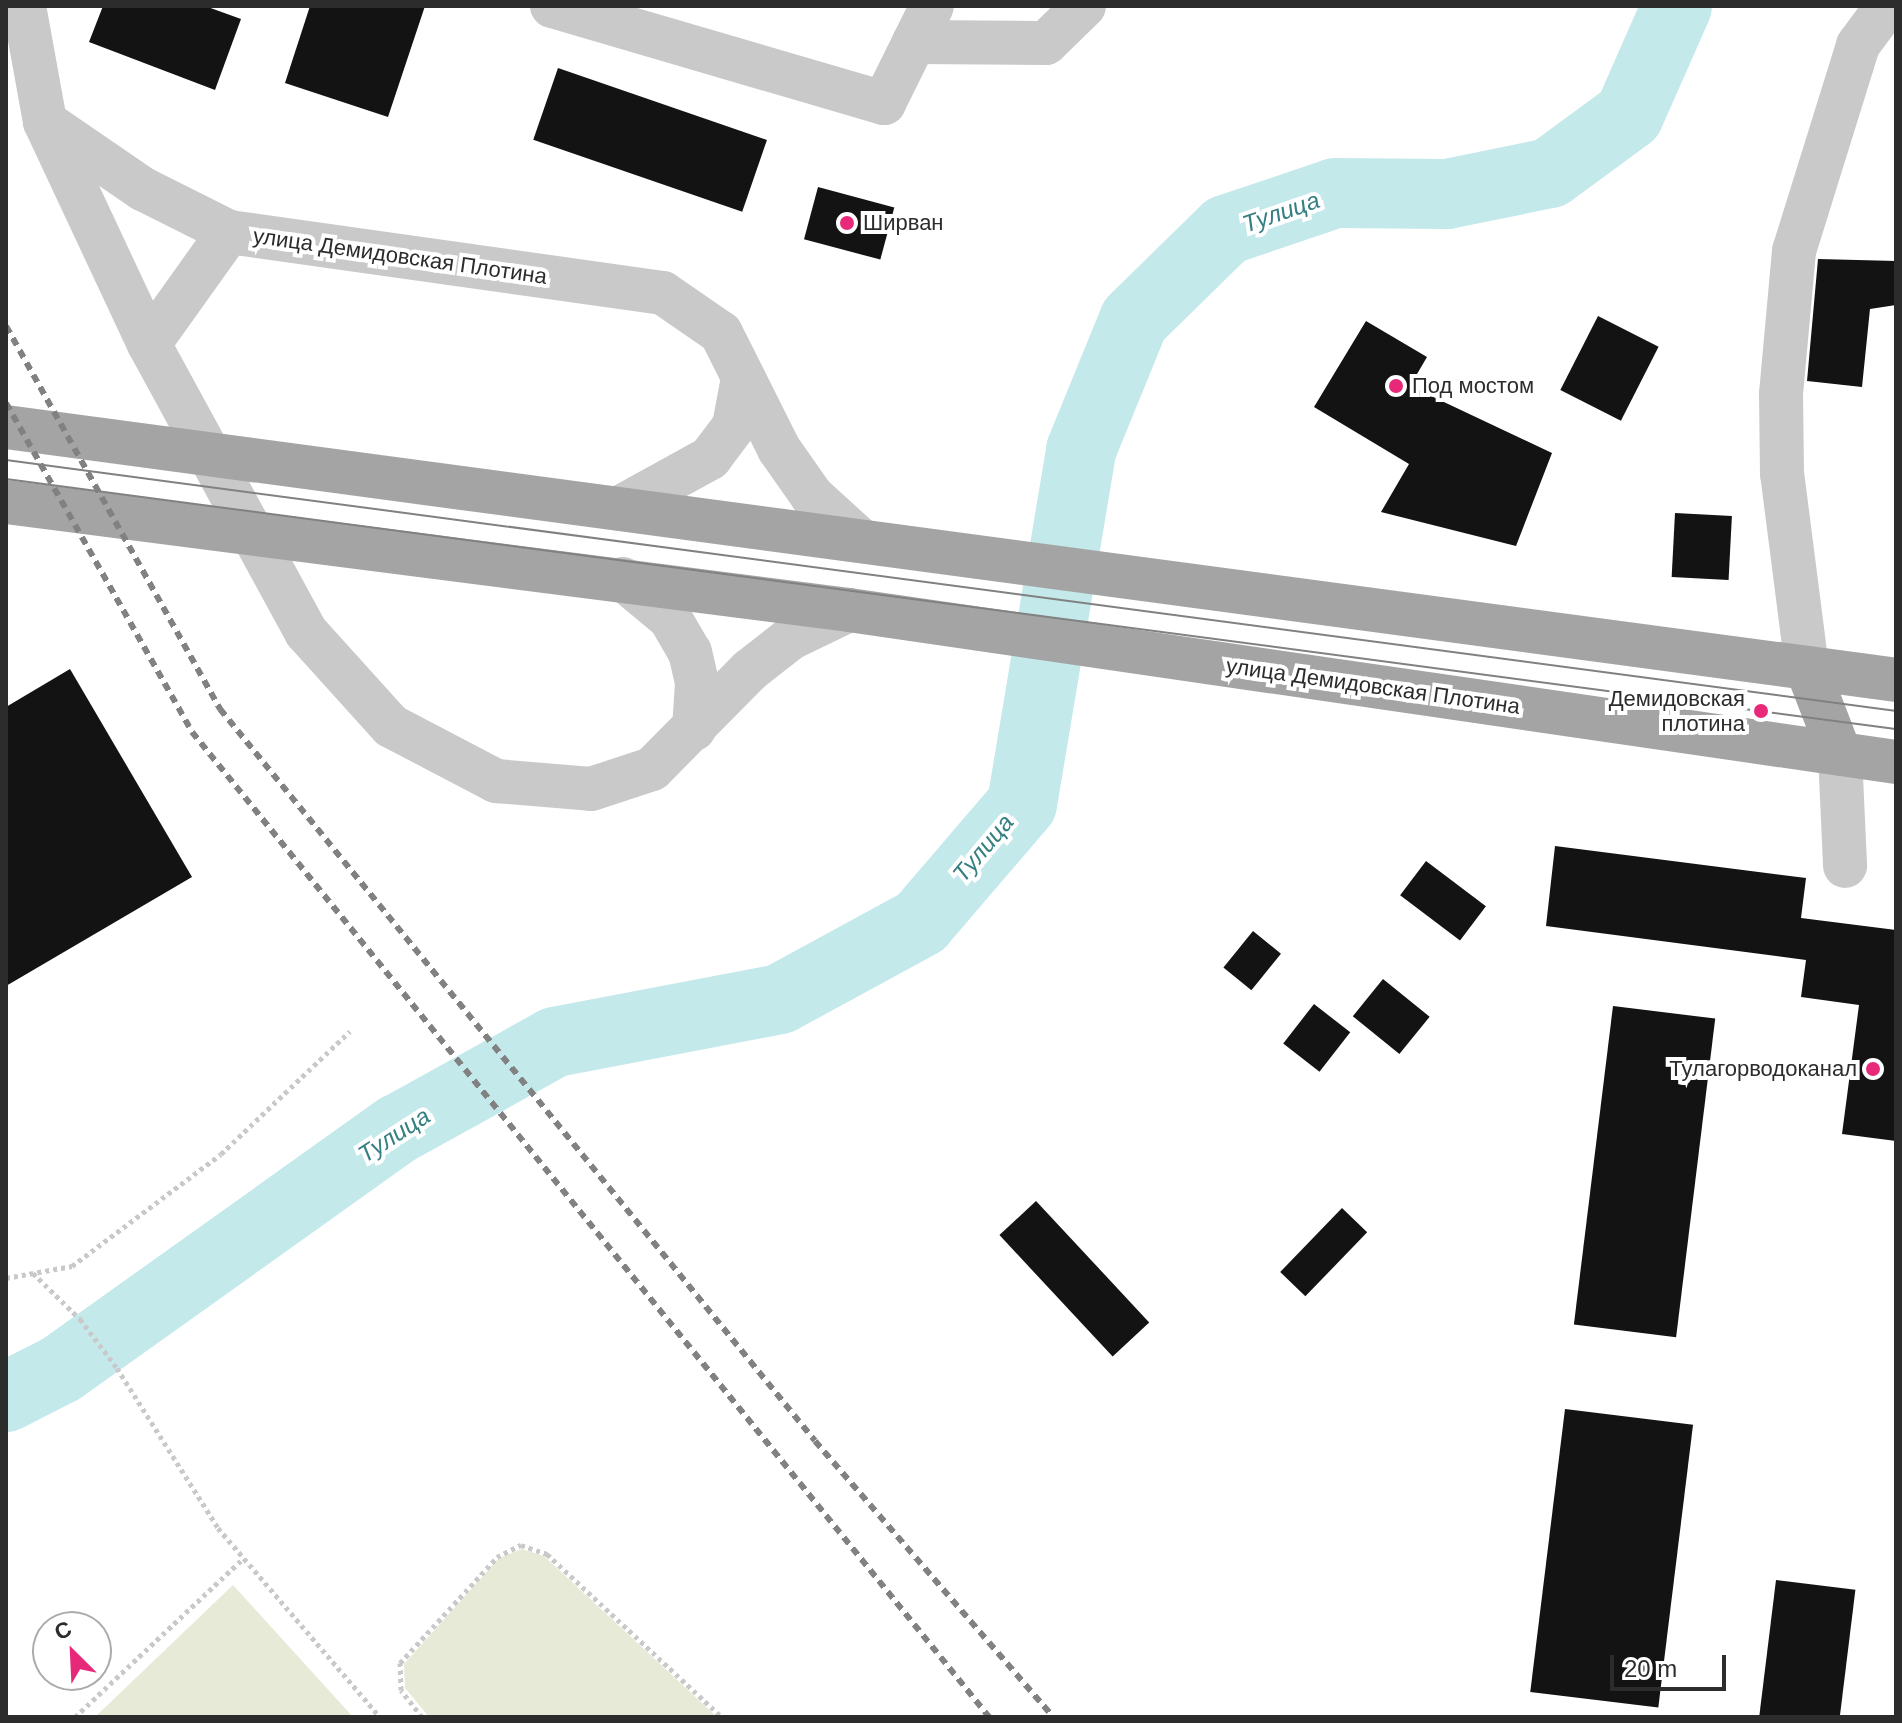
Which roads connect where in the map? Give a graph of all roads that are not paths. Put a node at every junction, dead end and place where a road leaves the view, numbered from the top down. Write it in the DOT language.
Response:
graph roads {
  1 [pos="24,6"];
  2 [pos="552,6"];
  3 [pos="1084,6"];
  4 [pos="1887,6"];
  5 [pos="923,24"];
  6 [pos="45,122"];
  7 [pos="229,232"];
  8 [pos="149,344"];
  9 [pos="743,378"];
  10 [pos="6,427"];
  11 [pos="6,502"];
  12 [pos="621,507"];
  13 [pos="858,538"];
  14 [pos="623,579"];
  15 [pos="849,610"];
  16 [pos="1807,668"];
  17 [pos="1896,680"];
  18 [pos="694,729"];
  19 [pos="1840,754"];
  20 [pos="1896,762"];
  21 [pos="1845,866"];
  1 -- 6 [label="street"];
  2 -- 5 [label="street"];
  3 -- 5 [label="street"];
  4 -- 16 [label="street"];
  6 -- 7 [label="street"];
  6 -- 8 [label="street"];
  7 -- 8 [label="street, улица Демидовская Плотина"];
  7 -- 9 [label="street, улица Демидовская Плотина"];
  8 -- 18 [label="street"];
  9 -- 12 [label="street"];
  9 -- 13 [label="street, улица Демидовская Плотина"];
  10 -- 12 [label="main road"];
  11 -- 14 [label="main road, улица Демидовская Плотина"];
  12 -- 13 [label="main road"];
  13 -- 16 [label="main road"];
  14 -- 15 [label="main road, улица Демидовская Плотина"];
  14 -- 18 [label="street"];
  15 -- 18 [label="street"];
  15 -- 19 [label="main road, улица Демидовская Плотина"];
  16 -- 17 [label="main road"];
  16 -- 19 [label="main road"];
  19 -- 20 [label="main road, улица Демидовская Плотина"];
  19 -- 21 [label="street"];
}
